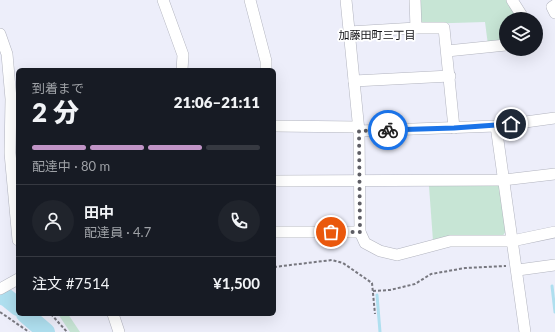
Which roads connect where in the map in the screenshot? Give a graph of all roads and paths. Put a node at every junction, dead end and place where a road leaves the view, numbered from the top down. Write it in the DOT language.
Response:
graph roads {
  1 [pos="163,0"];
  2 [pos="250,0"];
  3 [pos="346,0"];
  4 [pos="415,0"];
  5 [pos="512,0"];
  6 [pos="555,5"];
  7 [pos="520,12"];
  8 [pos="555,13"];
  9 [pos="416,28"];
  10 [pos="350,32"];
  11 [pos="0,34"];
  12 [pos="499,46"];
  13 [pos="447,51"];
  14 [pos="182,68"];
  15 [pos="266,68"];
  16 [pos="450,76"];
  17 [pos="354,81"];
  18 [pos="10,99"];
  19 [pos="555,118"];
  20 [pos="276,126"];
  21 [pos="496,126"];
  22 [pos="454,128"];
  23 [pos="358,129"];
  24 [pos="555,174"];
  25 [pos="504,180"];
  26 [pos="276,181"];
  27 [pos="359,181"];
  28 [pos="16,218"];
  29 [pos="276,232"];
  30 [pos="360,232"];
  31 [pos="555,232"];
  32 [pos="512,241"];
  33 [pos="555,265"];
  34 [pos="276,267"];
  35 [pos="517,268"];
  36 [pos="16,280"];
  37 [pos="2,287"];
  38 [pos="373,291"];
  39 [pos="0,312"];
  40 [pos="375,314"];
  41 [pos="53,316"];
  42 [pos="114,316"];
  43 [pos="29,332"];
  44 [pos="67,332"];
  45 [pos="119,332"];
  46 [pos="525,332"];
  1 -- 14 [label="street"];
  2 -- 15 [label="street"];
  3 -- 10 [label="street"];
  4 -- 9 [label="street"];
  5 -- 7 [label="street"];
  6 -- 8 [label="street"];
  9 -- 10 [label="street"];
  9 -- 13 [label="street"];
  10 -- 17 [label="street"];
  11 -- 18 [label="street"];
  12 -- 13 [label="street"];
  13 -- 16 [label="street"];
  16 -- 17 [label="street"];
  16 -- 22 [label="street"];
  17 -- 23 [label="street"];
  18 -- 28 [label="street"];
  19 -- 21 [label="street"];
  20 -- 23 [label="street"];
  21 -- 22 [label="street"];
  21 -- 25 [label="street"];
  22 -- 23 [label="street"];
  23 -- 27 [label="street"];
  24 -- 25 [label="street"];
  25 -- 27 [label="street"];
  25 -- 32 [label="street"];
  26 -- 27 [label="street"];
  27 -- 30 [label="street"];
  29 -- 30 [label="street"];
  30 -- 32 [label="street"];
  31 -- 32 [label="street"];
  32 -- 35 [label="street"];
  33 -- 35 [label="street"];
  34 -- 38 [label="path"];
  35 -- 38 [label="path"];
  35 -- 46 [label="street"];
  36 -- 37 [label="street"];
  38 -- 40 [label="path"];
  39 -- 43 [label="path"];
  41 -- 44 [label="path"];
  42 -- 45 [label="street"];
}
